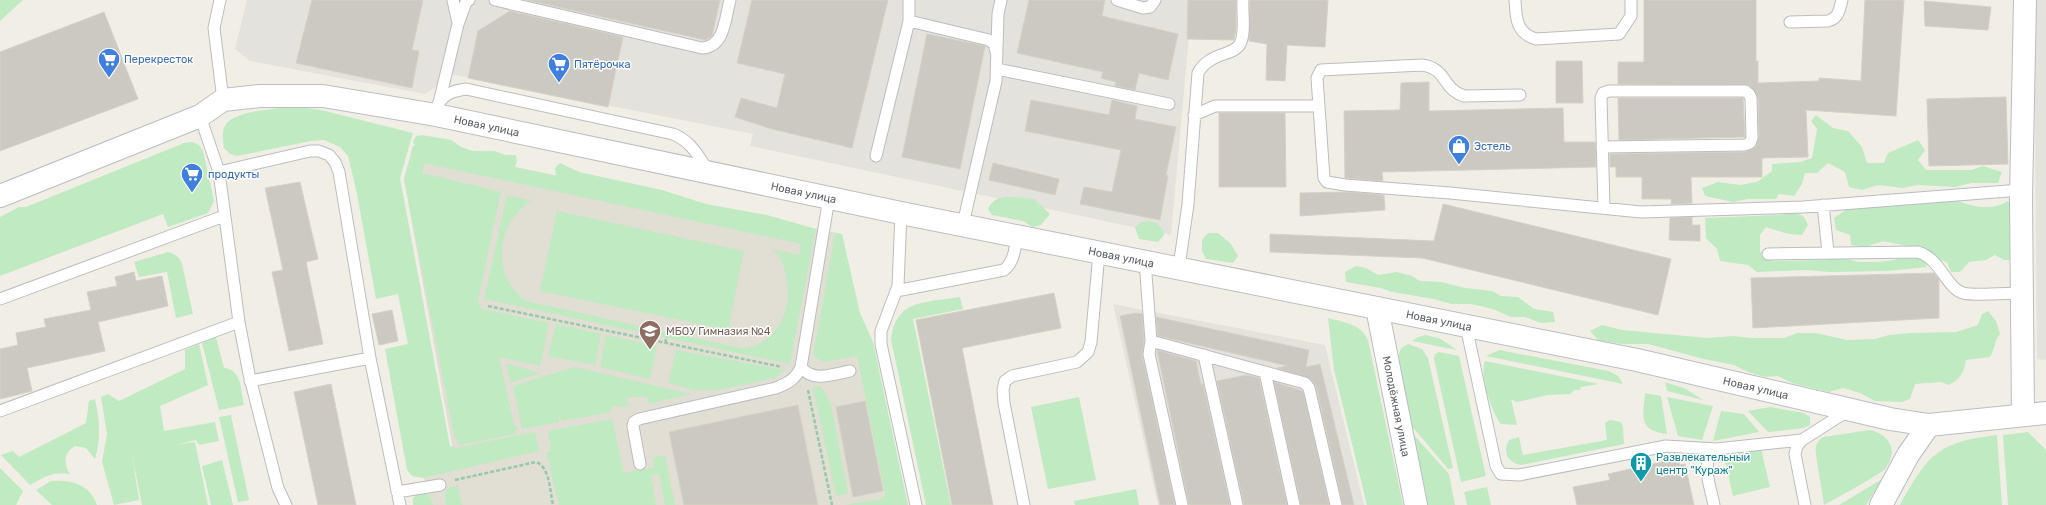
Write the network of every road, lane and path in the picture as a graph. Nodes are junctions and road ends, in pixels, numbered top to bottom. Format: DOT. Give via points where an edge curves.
graph roads {
  1 [pos="220,0"];
  2 [pos="453,0"];
  3 [pos="469,0"];
  4 [pos="495,0"];
  5 [pos="730,0"];
  6 [pos="909,0"];
  7 [pos="1001,0"];
  8 [pos="1117,0"];
  9 [pos="1155,0"];
  10 [pos="1243,0"];
  11 [pos="1516,0"];
  12 [pos="1631,0"];
  13 [pos="1842,0"];
  14 [pos="2025,0"];
  15 [pos="909,21"];
  16 [pos="1790,22"];
  17 [pos="458,24"];
  18 [pos="997,55"];
  19 [pos="997,69"];
  20 [pos="1520,95"];
  21 [pos="223,100"];
  22 [pos="1169,104"];
  23 [pos="1319,106"];
  24 [pos="437,110"];
  25 [pos="1194,115"];
  26 [pos="200,116"];
  27 [pos="1602,147"];
  28 [pos="876,156"];
  29 [pos="219,172"];
  30 [pos="710,173"];
  31 [pos="2021,190"];
  32 [pos="0,196"];
  33 [pos="829,198"];
  34 [pos="1823,205"];
  35 [pos="1604,208"];
  36 [pos="901,212"];
  37 [pos="224,216"];
  38 [pos="964,224"];
  39 [pos="1017,235"];
  40 [pos="1828,252"];
  41 [pos="1099,253"];
  42 [pos="1768,254"];
  43 [pos="1145,261"];
  44 [pos="1179,267"];
  45 [pos="896,291"];
  46 [pos="2022,293"];
  47 [pos="0,299"];
  48 [pos="488,306"];
  49 [pos="1377,308"];
  50 [pos="239,322"];
  51 [pos="1466,326"];
  52 [pos="669,330"];
  53 [pos="1151,341"];
  54 [pos="665,343"];
  55 [pos="1204,355"];
  56 [pos="370,358"];
  57 [pos="802,367"];
  58 [pos="850,371"];
  59 [pos="1265,372"];
  60 [pos="250,380"];
  61 [pos="1849,410"];
  62 [pos="0,411"];
  63 [pos="2046,413"];
  64 [pos="2023,416"];
  65 [pos="1929,425"];
  66 [pos="1802,440"];
  67 [pos="1716,449"];
  68 [pos="640,464"];
  69 [pos="440,485"];
  70 [pos="278,488"];
  71 [pos="397,492"];
  72 [pos="275,505"];
  73 [pos="286,505"];
  74 [pos="400,505"];
  75 [pos="553,505"];
  76 [pos="832,505"];
  77 [pos="916,505"];
  78 [pos="1024,505"];
  79 [pos="1182,505"];
  80 [pos="1237,505"];
  81 [pos="1294,505"];
  82 [pos="1336,505"];
  83 [pos="1416,505"];
  84 [pos="1714,505"];
  85 [pos="1804,505"];
  86 [pos="1881,505"];
  1 -- 21 [label="lane" via="214,28"];
  2 -- 17 [label="lane"];
  3 -- 17 [label="lane"];
  4 -- 5 [label="lane" via="702,48 715,45 721,38"];
  6 -- 15 [label="lane"];
  7 -- 18 [label="lane"];
  8 -- 9 [label="lane" via="1143,8 1150,7"];
  10 -- 25 [label="lane" via="1240,45 1210,59 1201,67 1196,84"];
  11 -- 12 [label="lane" via="1521,31 1536,39 1619,34 1631,16"];
  13 -- 16 [label="lane" via="1838,15 1834,19"];
  14 -- 31 [label="street"];
  15 -- 18 [label="lane" via="989,40 994,44"];
  15 -- 28 [label="lane"];
  17 -- 24 [label="lane"];
  18 -- 19 [label="lane"];
  19 -- 22 [label="lane"];
  19 -- 38 [label="lane"];
  20 -- 23 [label="lane" via="1457,94 1448,87 1438,70 1431,66 1326,68 1321,70 1317,78"];
  21 -- 24 [label="street, Новая улица" via="260,96 323,96"];
  21 -- 26 [label="street, Новая улица"];
  23 -- 25 [label="lane" via="1215,106"];
  23 -- 35 [label="lane" via="1324,178 1327,182"];
  24 -- 30 [label="street, Новая улица"];
  24 -- 30 [label="lane" via="444,97 466,89 673,134 689,143"];
  25 -- 44 [label="lane" via="1188,204"];
  26 -- 29 [label="lane"];
  26 -- 32 [label="street, Новая улица"];
  27 -- 27 [label="lane" via="1601,98 1603,93 1609,91 1745,91 1751,98 1752,138 1750,143 1745,145"];
  27 -- 35 [label="lane"];
  29 -- 37 [label="lane"];
  29 -- 56 [label="lane" via="310,151 320,151 329,155 335,162 343,191"];
  30 -- 33 [label="street, Новая улица"];
  31 -- 34 [label="lane"];
  31 -- 46 [label="street"];
  33 -- 36 [label="street, Новая улица"];
  33 -- 57 [label="lane"];
  34 -- 35 [label="lane" via="1641,212"];
  34 -- 40 [label="lane"];
  36 -- 38 [label="street, Новая улица"];
  36 -- 45 [label="lane"];
  37 -- 47 [label="lane"];
  37 -- 50 [label="lane"];
  38 -- 39 [label="street, Новая улица"];
  39 -- 41 [label="street, Новая улица"];
  39 -- 45 [label="lane" via="1013,257 1010,265 1004,270"];
  40 -- 42 [label="lane"];
  40 -- 46 [label="lane" via="1918,252 1932,258 1963,294"];
  41 -- 43 [label="street, Новая улица"];
  41 -- 78 [label="lane" via="1088,352 1076,362 1012,376 1005,381 1004,403"];
  43 -- 44 [label="street, Новая улица"];
  43 -- 53 [label="lane"];
  44 -- 49 [label="street, Новая улица"];
  45 -- 77 [label="lane" via="881,331 881,344"];
  46 -- 64 [label="street"];
  48 -- 54 [label="path"];
  49 -- 51 [label="street, Новая улица"];
  49 -- 83 [label="street, Молодёжная улица"];
  50 -- 60 [label="lane"];
  50 -- 62 [label="lane"];
  51 -- 61 [label="street, Новая улица" via="1637,360"];
  51 -- 67 [label="lane" via="1496,466 1501,474 1519,475 1666,446"];
  52 -- 54 [label="path"];
  53 -- 55 [label="lane"];
  53 -- 79 [label="lane" via="1149,354"];
  54 -- 57 [label="path" via="786,367"];
  55 -- 59 [label="lane"];
  55 -- 80 [label="lane"];
  56 -- 60 [label="lane"];
  56 -- 71 [label="lane"];
  57 -- 58 [label="lane" via="807,374 819,377"];
  57 -- 68 [label="lane" via="790,382 776,388 634,422 633,432"];
  57 -- 76 [label="path"];
  59 -- 81 [label="lane"];
  59 -- 82 [label="lane" via="1298,380 1309,388"];
  60 -- 70 [label="lane"];
  61 -- 65 [label="street, Новая улица"];
  61 -- 66 [label="lane"];
  63 -- 64 [label="street, Новая улица"];
  64 -- 65 [label="street, Новая улица"];
  65 -- 86 [label="street" via="1908,455"];
  66 -- 67 [label="lane"];
  66 -- 85 [label="lane" via="1795,454"];
  67 -- 84 [label="lane" via="1711,453 1707,464"];
  69 -- 71 [label="lane"];
  69 -- 75 [label="path" via="536,462 545,470"];
  70 -- 72 [label="lane"];
  70 -- 73 [label="lane"];
  71 -- 74 [label="lane"];
}
